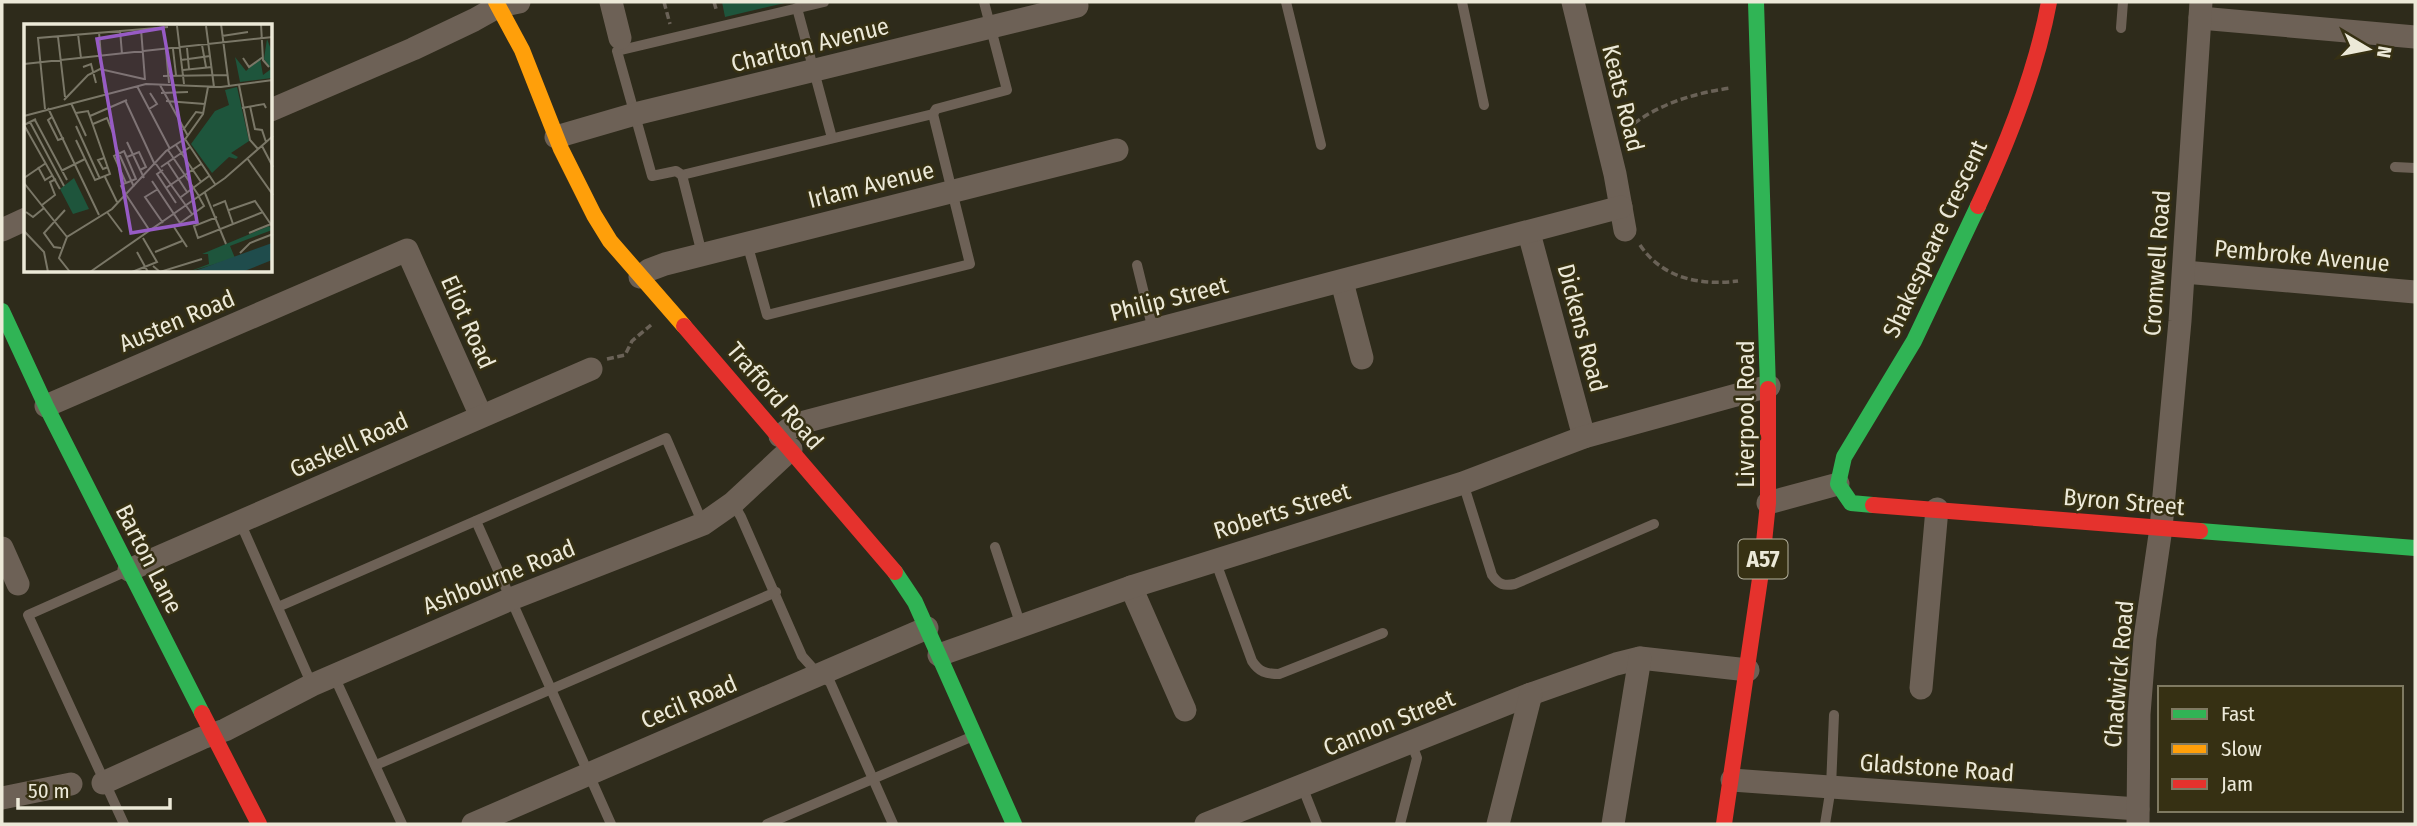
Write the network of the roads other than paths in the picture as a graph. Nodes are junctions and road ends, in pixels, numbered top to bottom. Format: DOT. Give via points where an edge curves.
graph roads {
  1 [pos="611,2"];
  2 [pos="824,2"];
  3 [pos="984,2"];
  4 [pos="1286,2"];
  5 [pos="1462,2"];
  6 [pos="1573,2"];
  7 [pos="1756,2"];
  8 [pos="2049,2"];
  9 [pos="2123,2"];
  10 [pos="504,3"];
  11 [pos="1077,6"];
  12 [pos="797,8"];
  13 [pos="2200,10"];
  14 [pos="991,28"];
  15 [pos="2121,28"];
  16 [pos="2415,37"];
  17 [pos="621,38"];
  18 [pos="814,71"];
  19 [pos="1484,105"];
  20 [pos="273,109"];
  21 [pos="635,114"];
  22 [pos="933,114"];
  23 [pos="555,136"];
  24 [pos="832,138"];
  25 [pos="1321,145"];
  26 [pos="1117,150"];
  27 [pos="2395,167"];
  28 [pos="2415,168"];
  29 [pos="682,175"];
  30 [pos="954,192"];
  31 [pos="1583,218"];
  32 [pos="24,220"];
  33 [pos="2,230"];
  34 [pos="1529,233"];
  35 [pos="747,243"];
  36 [pos="407,250"];
  37 [pos="702,254"];
  38 [pos="1137,265"];
  39 [pos="2184,272"];
  40 [pos="640,277"];
  41 [pos="1342,282"];
  42 [pos="2415,292"];
  43 [pos="2,312"];
  44 [pos="1153,330"];
  45 [pos="1362,358"];
  46 [pos="591,369"];
  47 [pos="1769,386"];
  48 [pos="46,406"];
  49 [pos="481,416"];
  50 [pos="1584,437"];
  51 [pos="786,443"];
  52 [pos="1463,483"];
  53 [pos="1838,484"];
  54 [pos="733,503"];
  55 [pos="1769,503"];
  56 [pos="1937,509"];
  57 [pos="476,521"];
  58 [pos="240,522"];
  59 [pos="703,524"];
  60 [pos="1654,524"];
  61 [pos="2161,528"];
  62 [pos="995,547"];
  63 [pos="2,548"];
  64 [pos="2415,548"];
  65 [pos="1215,560"];
  66 [pos="129,570"];
  67 [pos="18,584"];
  68 [pos="1131,587"];
  69 [pos="776,592"];
  70 [pos="511,600"];
  71 [pos="278,607"];
  72 [pos="1021,626"];
  73 [pos="927,628"];
  74 [pos="1383,633"];
  75 [pos="939,654"];
  76 [pos="1640,658"];
  77 [pos="1748,670"];
  78 [pos="819,675"];
  79 [pos="334,676"];
  80 [pos="312,685"];
  81 [pos="1921,688"];
  82 [pos="551,690"];
  83 [pos="1531,694"];
  84 [pos="1185,710"];
  85 [pos="1834,715"];
  86 [pos="213,733"];
  87 [pos="973,736"];
  88 [pos="1411,742"];
  89 [pos="376,765"];
  90 [pos="589,774"];
  91 [pos="872,779"];
  92 [pos="1732,780"];
  93 [pos="103,783"];
  94 [pos="71,784"];
  95 [pos="1302,786"];
  96 [pos="1832,787"];
  97 [pos="2,798"];
  98 [pos="2138,816"];
  99 [pos="124,824"];
  100 [pos="259,824"];
  101 [pos="402,824"];
  102 [pos="472,824"];
  103 [pos="611,824"];
  104 [pos="767,824"];
  105 [pos="893,824"];
  106 [pos="1014,824"];
  107 [pos="1206,824"];
  108 [pos="1317,824"];
  109 [pos="1401,824"];
  110 [pos="1498,824"];
  111 [pos="1613,824"];
  112 [pos="1724,824"];
  113 [pos="1825,824"];
  1 -- 17 [label="street"];
  2 -- 12 [label="lane"];
  3 -- 14 [label="lane"];
  4 -- 25 [label="lane"];
  5 -- 19 [label="lane"];
  6 -- 31 [label="street, Keats Road" via="1623,219"];
  7 -- 47 [label="street, Liverpool Road / A57"];
  8 -- 53 [label="street, Shakespeare Crescent" via="2042,40 1996,167 1914,341 1844,457"];
  9 -- 15 [label="lane"];
  10 -- 20 [label="street" via="424,44"];
  10 -- 23 [label="street, Trafford Road"];
  11 -- 14 [label="street, Charlton Avenue"];
  12 -- 18 [label="lane"];
  12 -- 21 [label="lane" via="617,51"];
  13 -- 16 [label="street"];
  13 -- 39 [label="street, Cromwell Road"];
  14 -- 18 [label="street, Charlton Avenue"];
  14 -- 22 [label="lane" via="1007,90 936,109"];
  18 -- 21 [label="street, Charlton Avenue"];
  18 -- 24 [label="lane"];
  21 -- 23 [label="street, Charlton Avenue"];
  21 -- 29 [label="lane" via="652,176 676,171"];
  22 -- 24 [label="lane"];
  22 -- 30 [label="lane"];
  23 -- 40 [label="street, Trafford Road" via="590,209"];
  24 -- 29 [label="lane"];
  26 -- 30 [label="street, Irlam Avenue"];
  27 -- 28 [label="lane"];
  29 -- 37 [label="lane"];
  30 -- 35 [label="street, Irlam Avenue"];
  30 -- 35 [label="lane" via="970,264 767,315"];
  31 -- 34 [label="street, Philip Street"];
  32 -- 33 [label="street"];
  34 -- 41 [label="street, Philip Street"];
  34 -- 50 [label="street, Dickens Road"];
  35 -- 37 [label="street, Irlam Avenue"];
  36 -- 48 [label="street, Austen Road"];
  36 -- 49 [label="street, Eliot Road"];
  37 -- 40 [label="street, Irlam Avenue" via="657,266"];
  38 -- 44 [label="lane"];
  39 -- 42 [label="street, Pembroke Avenue"];
  39 -- 61 [label="street, Cromwell Road"];
  40 -- 51 [label="street, Trafford Road"];
  41 -- 44 [label="street, Philip Street"];
  41 -- 45 [label="street"];
  43 -- 48 [label="street, Barton Lane"];
  44 -- 51 [label="street, Philip Street" via="804,422 789,429"];
  46 -- 49 [label="street, Gaskell Road"];
  47 -- 50 [label="street, Roberts Street"];
  47 -- 55 [label="street, Liverpool Road / A57"];
  48 -- 66 [label="street, Barton Lane"];
  49 -- 58 [label="street, Gaskell Road"];
  50 -- 52 [label="street, Roberts Street"];
  51 -- 54 [label="street, Ashbourne Road"];
  51 -- 73 [label="street, Trafford Road" via="899,577"];
  52 -- 60 [label="lane" via="1492,575 1505,586"];
  52 -- 65 [label="street, Roberts Street"];
  53 -- 55 [label="street"];
  53 -- 56 [label="street, Byron Street" via="1851,503"];
  54 -- 59 [label="street, Ashbourne Road"];
  54 -- 69 [label="lane"];
  55 -- 77 [label="street, Liverpool Road / A57"];
  56 -- 61 [label="street, Byron Street"];
  56 -- 81 [label="street"];
  57 -- 59 [label="lane" via="666,438"];
  57 -- 70 [label="lane"];
  57 -- 71 [label="lane"];
  58 -- 66 [label="street, Gaskell Road"];
  58 -- 71 [label="lane"];
  59 -- 70 [label="street, Ashbourne Road"];
  61 -- 64 [label="street, Byron Street"];
  61 -- 98 [label="street, Chadwick Road" via="2145,638"];
  62 -- 72 [label="lane"];
  63 -- 67 [label="street"];
  65 -- 68 [label="street, Roberts Street"];
  65 -- 74 [label="lane" via="1252,661 1267,674 1279,674"];
  66 -- 86 [label="street, Barton Lane"];
  66 -- 93 [label="lane" via="28,615"];
  68 -- 72 [label="street, Roberts Street"];
  68 -- 84 [label="street"];
  69 -- 78 [label="lane" via="802,656"];
  69 -- 82 [label="lane"];
  70 -- 79 [label="street, Ashbourne Road"];
  70 -- 82 [label="lane"];
  71 -- 80 [label="lane"];
  72 -- 75 [label="street, Roberts Street"];
  73 -- 75 [label="street, Trafford Road"];
  73 -- 78 [label="street, Cecil Road"];
  75 -- 87 [label="street, Trafford Road"];
  76 -- 77 [label="street"];
  76 -- 83 [label="street, Cannon Street"];
  76 -- 111 [label="street"];
  77 -- 92 [label="street, Liverpool Road / A57"];
  78 -- 90 [label="street, Cecil Road"];
  78 -- 91 [label="lane" via="830,682"];
  79 -- 80 [label="street, Ashbourne Road"];
  79 -- 89 [label="lane"];
  80 -- 86 [label="street, Ashbourne Road"];
  82 -- 89 [label="lane"];
  82 -- 90 [label="lane"];
  83 -- 88 [label="street, Cannon Street"];
  83 -- 110 [label="street"];
  85 -- 96 [label="lane"];
  86 -- 93 [label="street, Ashbourne Road"];
  86 -- 100 [label="street, Barton Lane"];
  87 -- 91 [label="lane"];
  87 -- 106 [label="street, Trafford Road"];
  88 -- 95 [label="street, Cannon Street"];
  88 -- 109 [label="lane" via="1417,758"];
  89 -- 101 [label="lane"];
  90 -- 102 [label="street, Cecil Road"];
  90 -- 103 [label="lane"];
  91 -- 104 [label="lane"];
  91 -- 105 [label="lane"];
  92 -- 96 [label="street, Gladstone Road"];
  92 -- 112 [label="street, Liverpool Road / A57"];
  93 -- 99 [label="lane"];
  94 -- 97 [label="street"];
  95 -- 107 [label="street, Cannon Street"];
  95 -- 108 [label="lane"];
  96 -- 98 [label="street, Gladstone Road"];
  96 -- 113 [label="lane"];
}
